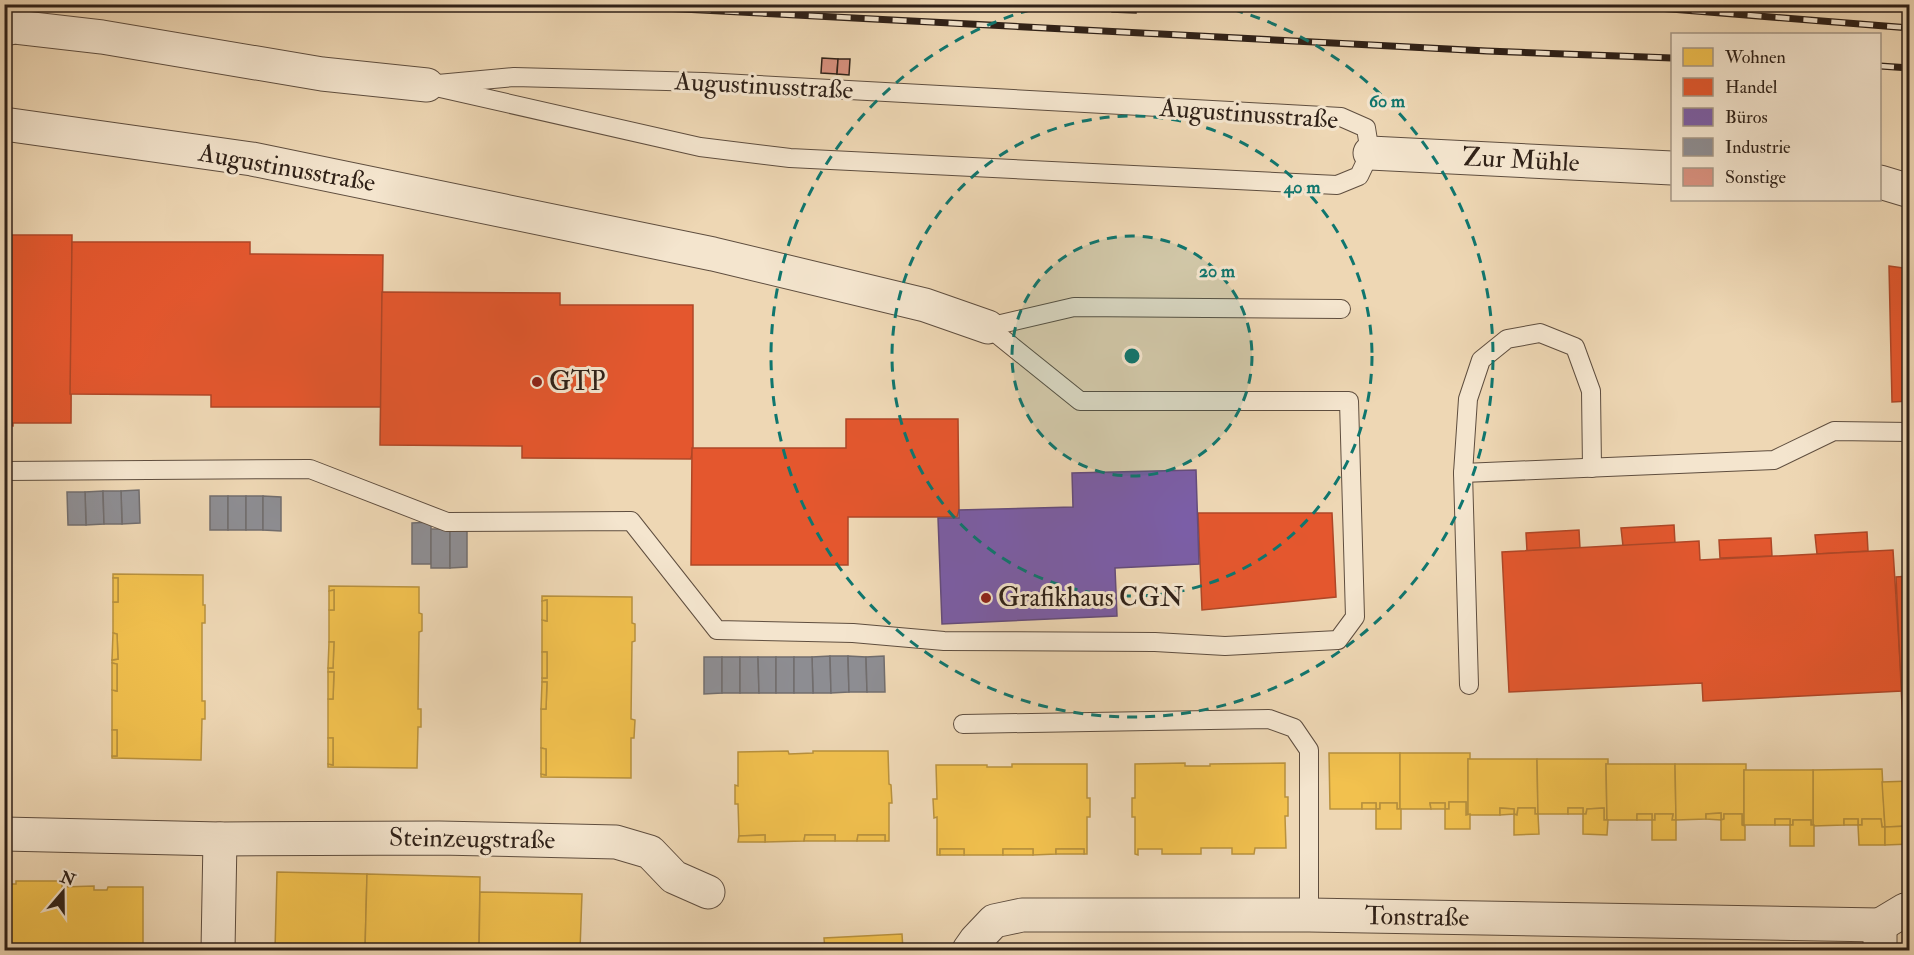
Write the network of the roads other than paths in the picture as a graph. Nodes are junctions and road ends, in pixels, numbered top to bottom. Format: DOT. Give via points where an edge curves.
graph roads {
  1 [pos="4,28"];
  2 [pos="427,85"];
  3 [pos="4,124"];
  4 [pos="1370,153"];
  5 [pos="1671,168"];
  6 [pos="1881,182"];
  7 [pos="1910,191"];
  8 [pos="1341,309"];
  9 [pos="988,327"];
  10 [pos="1910,432"];
  11 [pos="1592,468"];
  12 [pos="4,471"];
  13 [pos="1463,473"];
  14 [pos="1469,685"];
  15 [pos="963,724"];
  16 [pos="4,834"];
  17 [pos="219,839"];
  18 [pos="708,892"];
  19 [pos="1910,910"];
  20 [pos="1309,915"];
  21 [pos="1880,938"];
  22 [pos="218,951"];
  23 [pos="969,951"];
  1 -- 2 [label="street, Augustinusstraße" via="102,37 322,74"];
  2 -- 4 [label="lane, Augustinusstraße" via="700,147 790,158 1337,185 1359,176"];
  2 -- 4 [label="lane, Augustinusstraße" via="514,77 704,82 1341,117 1366,128"];
  3 -- 9 [label="street, Augustinusstraße" via="252,159 713,254 925,305"];
  4 -- 5 [label="street, Zur Mühle"];
  6 -- 7 [label="street"];
  8 -- 9 [label="lane" via="1074,307"];
  9 -- 12 [label="lane" via="1080,401 1349,401 1355,617 1338,640 1225,646 1155,642 944,642 853,633 717,630 631,521 447,522 310,469"];
  10 -- 11 [label="lane" via="1834,431 1774,460"];
  11 -- 13 [label="lane"];
  11 -- 13 [label="lane" via="1591,391 1575,347 1540,333 1507,339 1481,360 1468,399"];
  13 -- 14 [label="lane"];
  15 -- 20 [label="lane" via="1269,719 1294,729 1309,750"];
  16 -- 17 [label="street, Steinzeugstraße"];
  17 -- 18 [label="street, Steinzeugstraße" via="616,842 650,852 674,877"];
  17 -- 22 [label="street"];
  19 -- 21 [label="street, Tonstraße" via="1905,910"];
  20 -- 21 [label="street, Tonstraße"];
  20 -- 23 [label="street, Tonstraße" via="1022,915 994,921"];
}
